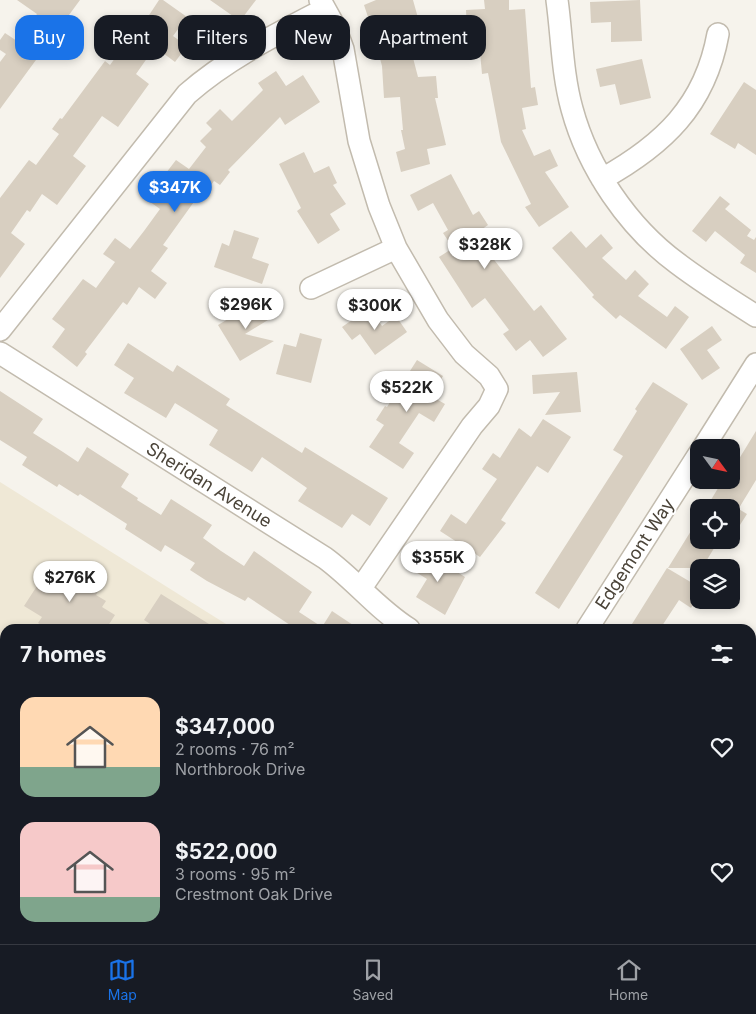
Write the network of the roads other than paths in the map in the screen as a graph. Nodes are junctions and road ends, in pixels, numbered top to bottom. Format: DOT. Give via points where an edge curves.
graph roads {
  1 [pos="557,0"];
  2 [pos="322,4"];
  3 [pos="718,34"];
  4 [pos="602,179"];
  5 [pos="396,248"];
  6 [pos="311,288"];
  7 [pos="756,316"];
  8 [pos="0,330"];
  9 [pos="0,353"];
  10 [pos="756,364"];
  11 [pos="709,439"];
  12 [pos="690,468"];
  13 [pos="361,588"];
  14 [pos="402,624"];
  15 [pos="590,624"];
  1 -- 4 [label="street" via="562,60 572,109"];
  2 -- 5 [label="street" via="343,49 360,141 379,206"];
  2 -- 8 [label="street" via="238,55 187,94"];
  3 -- 4 [label="street" via="708,72 672,129 644,153"];
  4 -- 7 [label="street" via="634,223 663,252"];
  5 -- 6 [label="street"];
  5 -- 13 [label="street" via="438,320 464,354 489,376 497,390"];
  9 -- 13 [label="street, Sheridan Avenue" via="325,558"];
  10 -- 11 [label="street"];
  12 -- 15 [label="street, Edgemont Way"];
  13 -- 14 [label="street, Sheridan Avenue" via="377,606"];
}
